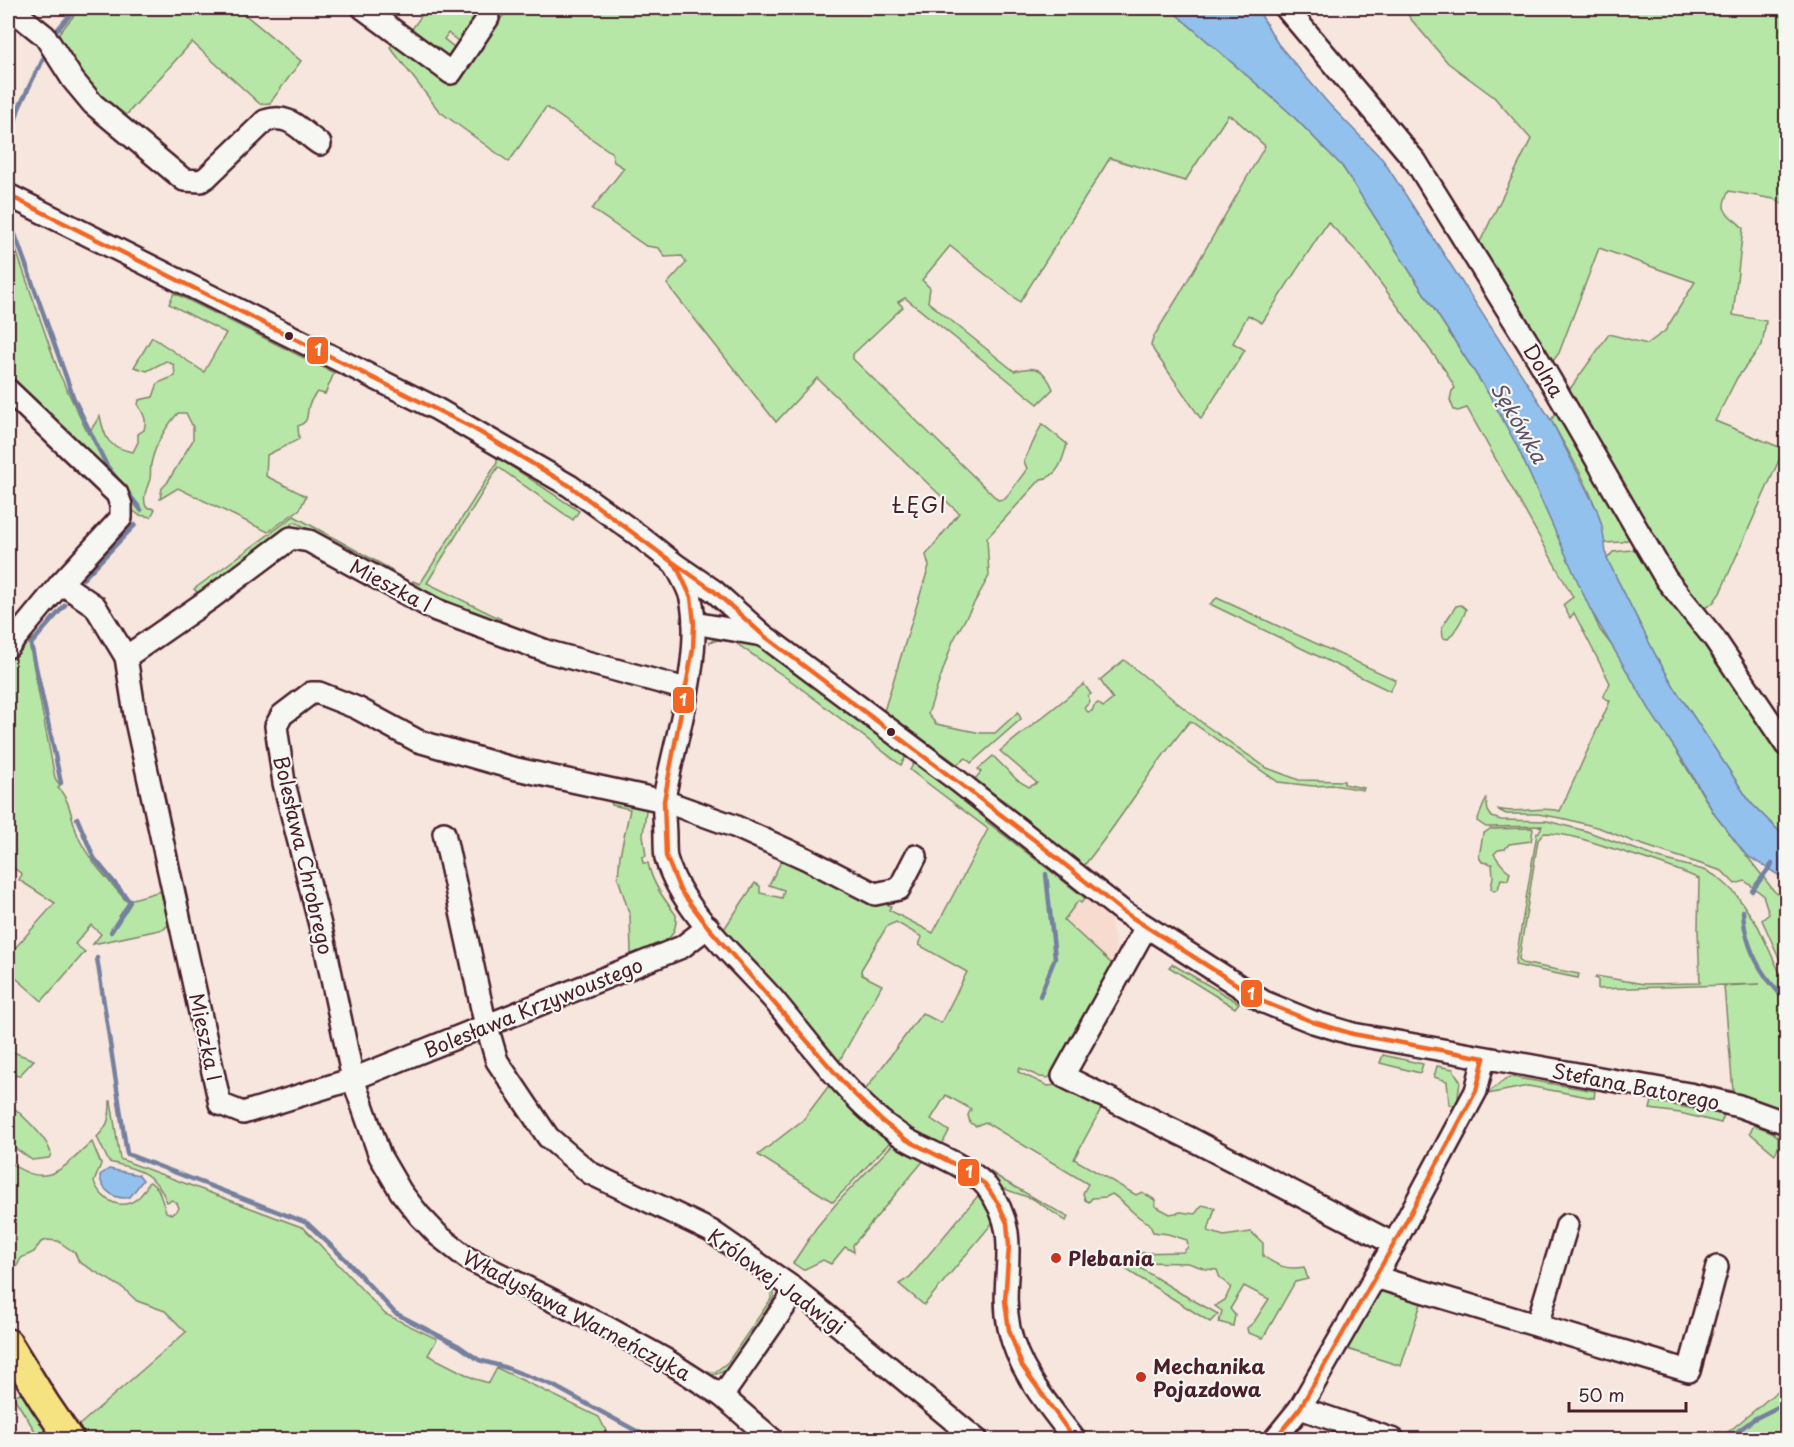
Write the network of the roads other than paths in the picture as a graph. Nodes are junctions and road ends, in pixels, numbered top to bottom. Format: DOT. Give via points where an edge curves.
graph roads {
  1 [pos="10,8"];
  2 [pos="363,8"];
  3 [pos="1286,8"];
  4 [pos="488,18"];
  5 [pos="320,144"];
  6 [pos="8,195"];
  7 [pos="8,390"];
  8 [pos="676,565"];
  9 [pos="61,584"];
  10 [pos="714,591"];
  11 [pos="693,615"];
  12 [pos="763,635"];
  13 [pos="8,646"];
  14 [pos="126,657"];
  15 [pos="686,689"];
  16 [pos="1786,745"];
  17 [pos="664,801"];
  18 [pos="444,833"];
  19 [pos="916,856"];
  20 [pos="708,927"];
  21 [pos="1146,927"];
  22 [pos="486,1026"];
  23 [pos="1484,1058"];
  24 [pos="353,1079"];
  25 [pos="1786,1123"];
  26 [pos="1567,1225"];
  27 [pos="1394,1244"];
  28 [pos="1717,1267"];
  29 [pos="1375,1277"];
  30 [pos="796,1290"];
  31 [pos="1537,1325"];
  32 [pos="8,1343"];
  33 [pos="722,1396"];
  34 [pos="1300,1408"];
  35 [pos="70,1440"];
  36 [pos="773,1440"];
  37 [pos="977,1440"];
  38 [pos="1075,1440"];
  39 [pos="1274,1440"];
  40 [pos="1394,1440"];
  1 -- 5 [label="street" via="45,36 93,104 184,180 201,181 207,177 265,121 276,117 286,118"];
  2 -- 4 [label="street" via="451,73"];
  3 -- 16 [label="street, Dolna" via="1416,162 1538,359 1666,579 1713,638"];
  6 -- 8 [label="street, Stefana Batorego" via="471,427 578,491"];
  7 -- 9 [label="street" via="117,494 121,505 121,518"];
  8 -- 10 [label="street, Stefana Batorego"];
  8 -- 11 [label="street" via="691,597"];
  9 -- 13 [label="street"];
  9 -- 14 [label="street, Mieszka I" via="95,606"];
  10 -- 11 [label="street"];
  10 -- 12 [label="street, Stefana Batorego"];
  11 -- 12 [label="street, Stefana Batorego"];
  11 -- 15 [label="street" via="693,649"];
  12 -- 21 [label="street, Stefana Batorego"];
  14 -- 15 [label="street, Mieszka I" via="291,538 309,541 436,610 549,651"];
  14 -- 24 [label="street, Mieszka I" via="136,721 220,1104 243,1113"];
  15 -- 17 [label="street"];
  17 -- 19 [label="street" via="744,831 874,894 899,890"];
  17 -- 20 [label="street" via="666,856 680,890"];
  17 -- 24 [label="street, Bolesława Chrobrego" via="512,768 418,741 357,708 319,693 311,693 282,716 276,726 284,783 324,941"];
  18 -- 22 [label="street, Królowej Jadwigi"];
  20 -- 22 [label="street, Bolesława Krzywoustego" via="682,947"];
  20 -- 38 [label="street" via="849,1089 882,1121 905,1139 985,1184 1007,1223 1005,1301 1009,1330 1022,1366"];
  21 -- 23 [label="street, Stefana Batorego" via="1264,1002 1313,1022 1353,1034"];
  21 -- 27 [label="street" via="1063,1076"];
  22 -- 24 [label="street, Bolesława Krzywoustego"];
  22 -- 30 [label="street, Królowej Jadwigi" via="497,1061 550,1139 590,1173 711,1231"];
  23 -- 25 [label="street, Stefana Batorego" via="1689,1094 1740,1106"];
  23 -- 27 [label="street" via="1476,1091"];
  24 -- 33 [label="street, Władysława Warneńczyka" via="380,1156 401,1192 439,1236 467,1258 632,1341"];
  26 -- 31 [label="street"];
  27 -- 29 [label="street"];
  28 -- 31 [label="street" via="1689,1371"];
  29 -- 31 [label="street"];
  29 -- 34 [label="street"];
  30 -- 33 [label="street"];
  30 -- 37 [label="street, Królowej Jadwigi"];
  32 -- 35 [label="main road"];
  33 -- 36 [label="street, Władysława Warneńczyka"];
  34 -- 39 [label="street"];
  34 -- 40 [label="street"];
}
